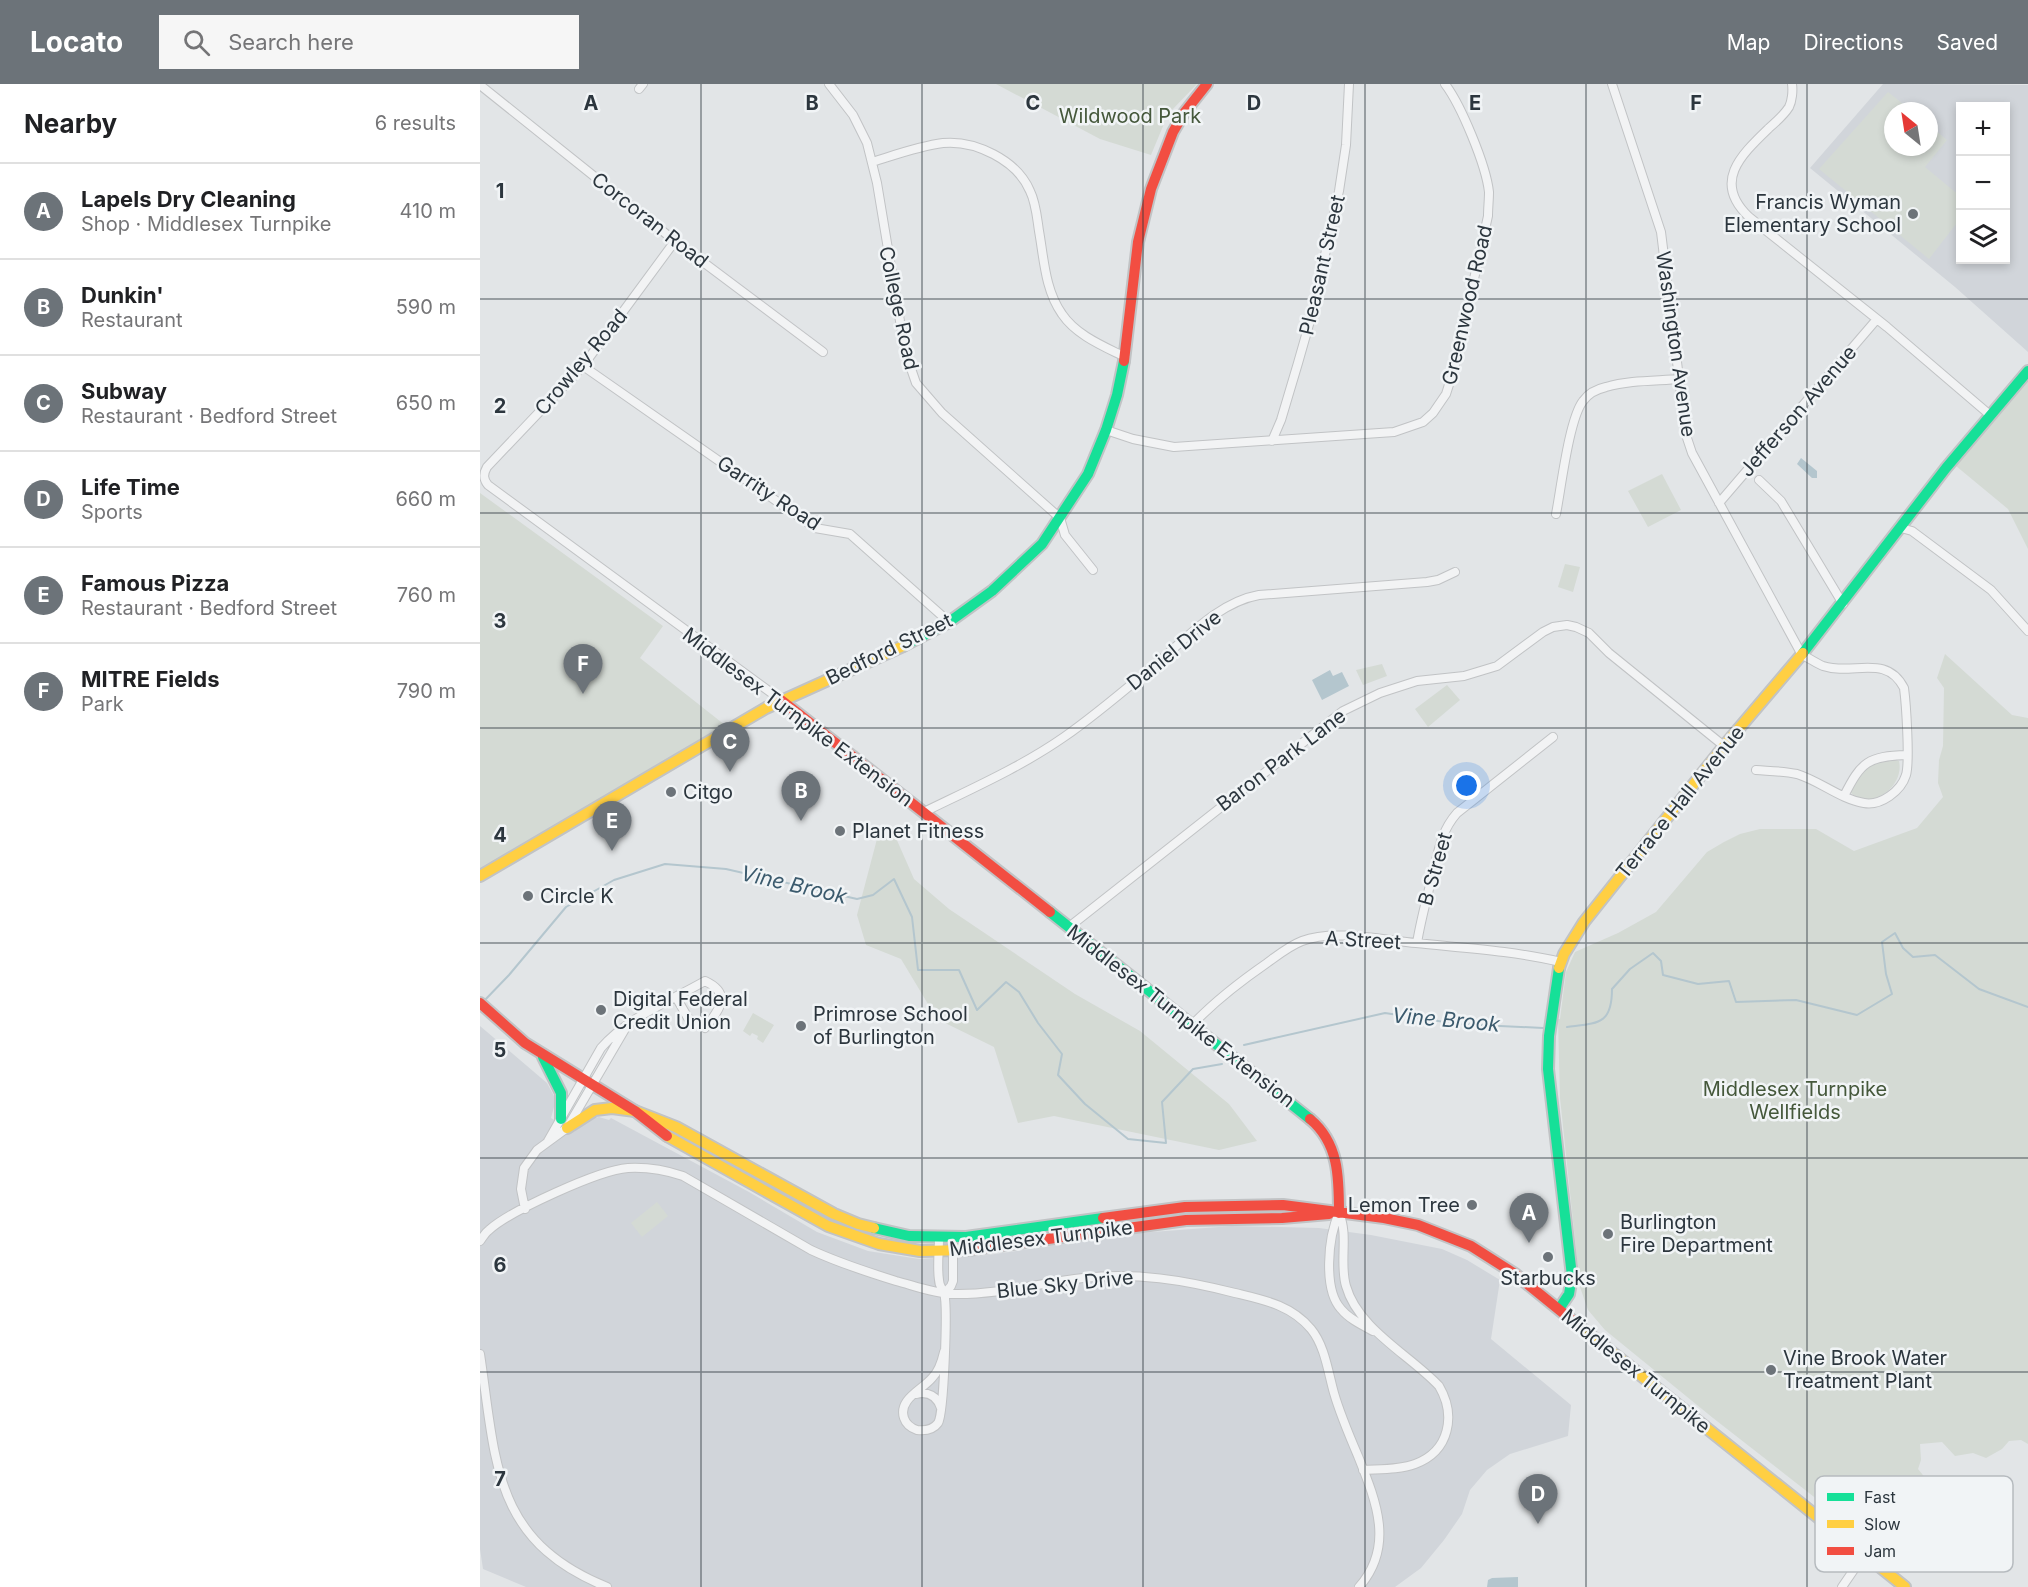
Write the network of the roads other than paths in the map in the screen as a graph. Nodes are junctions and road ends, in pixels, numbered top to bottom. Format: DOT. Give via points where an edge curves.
graph roads {
  1 [pos="829,84"];
  2 [pos="1207,84"];
  3 [pos="1349,84"];
  4 [pos="1445,84"];
  5 [pos="1612,84"];
  6 [pos="1792,84"];
  7 [pos="480,85"];
  8 [pos="872,162"];
  9 [pos="675,241"];
  10 [pos="1877,319"];
  11 [pos="822,352"];
  12 [pos="1125,357"];
  13 [pos="583,366"];
  14 [pos="2028,371"];
  15 [pos="1680,379"];
  16 [pos="1990,415"];
  17 [pos="1106,430"];
  18 [pos="1272,441"];
  19 [pos="484,478"];
  20 [pos="1758,480"];
  21 [pos="1719,503"];
  22 [pos="1556,514"];
  23 [pos="1060,518"];
  24 [pos="1901,528"];
  25 [pos="1093,570"];
  26 [pos="1455,572"];
  27 [pos="1843,604"];
  28 [pos="950,622"];
  29 [pos="2028,631"];
  30 [pos="1802,655"];
  31 [pos="781,700"];
  32 [pos="1553,737"];
  33 [pos="1724,746"];
  34 [pos="1907,755"];
  35 [pos="1756,770"];
  36 [pos="1844,796"];
  37 [pos="924,813"];
  38 [pos="480,876"];
  39 [pos="1069,927"];
  40 [pos="1417,944"];
  41 [pos="1561,962"];
  42 [pos="676,997"];
  43 [pos="480,1004"];
  44 [pos="1193,1024"];
  45 [pos="541,1054"];
  46 [pos="588,1083"];
  47 [pos="635,1111"];
  48 [pos="564,1123"];
  49 [pos="525,1209"];
  50 [pos="1339,1213"];
  51 [pos="939,1238"];
  52 [pos="953,1238"];
  53 [pos="480,1241"];
  54 [pos="939,1251"];
  55 [pos="953,1251"];
  56 [pos="944,1294"];
  57 [pos="1559,1309"];
  58 [pos="1382,1336"];
  59 [pos="944,1352"];
  60 [pos="480,1354"];
  61 [pos="912,1396"];
  62 [pos="941,1416"];
  63 [pos="1363,1470"];
  64 [pos="1815,1515"];
  65 [pos="1852,1572"];
  66 [pos="1886,1572"];
  67 [pos="607,1587"];
  68 [pos="1359,1587"];
  69 [pos="1842,1587"];
  70 [pos="1905,1587"];
  1 -- 8 [label="street, College Road" via="863,133"];
  2 -- 12 [label="main road, Bedford Street" via="1173,132 1151,189 1138,242"];
  3 -- 18 [label="street, Pleasant Street" via="1339,191 1301,354"];
  4 -- 18 [label="street, Greenwood Road" via="1463,116 1489,194 1488,216 1446,394 1423,422 1394,432"];
  5 -- 15 [label="street, Washington Avenue" via="1661,232"];
  6 -- 10 [label="street" via="1787,111 1734,169 1732,195 1749,217"];
  7 -- 9 [label="street, Corcoran Road"];
  8 -- 12 [label="street" via="953,143 982,149 1006,163 1030,190 1048,281 1058,308 1078,330"];
  8 -- 23 [label="street, College Road" via="907,357 916,383 955,426"];
  9 -- 11 [label="street, Corcoran Road"];
  9 -- 13 [label="street, Crowley Road"];
  10 -- 16 [label="street"];
  10 -- 21 [label="street, Jefferson Avenue"];
  12 -- 17 [label="main road, Bedford Street"];
  13 -- 19 [label="street, Crowley Road" via="487,467"];
  13 -- 28 [label="street, Garrity Road" via="814,528 850,534"];
  14 -- 16 [label="main road, Terrace Hall Avenue"];
  15 -- 21 [label="street, Washington Avenue" via="1688,444"];
  15 -- 22 [label="street" via="1604,387 1583,401 1571,436"];
  16 -- 24 [label="main road, Terrace Hall Avenue"];
  17 -- 18 [label="street, Greenwood Road" via="1174,447"];
  17 -- 23 [label="main road, Bedford Street" via="1088,474"];
  19 -- 31 [label="street, Middlesex Turnpike Extension" via="542,526"];
  20 -- 27 [label="street" via="1781,501"];
  21 -- 30 [label="street, Washington Avenue"];
  23 -- 25 [label="street" via="1065,535"];
  23 -- 28 [label="main road, Bedford Street" via="1042,544 1016,570"];
  24 -- 27 [label="main road, Terrace Hall Avenue"];
  24 -- 29 [label="street" via="1912,531 1991,590"];
  26 -- 37 [label="street, Daniel Drive" via="1427,582 1259,595 1236,602 1194,631 1062,738"];
  27 -- 30 [label="main road, Terrace Hall Avenue"];
  28 -- 31 [label="main road, Bedford Street"];
  30 -- 33 [label="main road, Terrace Hall Avenue"];
  30 -- 34 [label="street" via="1823,666 1886,669 1899,679 1905,697"];
  31 -- 37 [label="main road, Middlesex Turnpike Extension"];
  31 -- 38 [label="main road, Bedford Street"];
  32 -- 40 [label="street, B Street" via="1449,822 1441,840"];
  33 -- 39 [label="street, Baron Park Lane" via="1589,633 1559,626 1543,632 1497,666 1464,676 1417,681 1343,711"];
  33 -- 41 [label="main road, Terrace Hall Avenue" via="1584,922"];
  34 -- 36 [label="street" via="1881,756 1864,765"];
  34 -- 36 [label="street" via="1907,773 1896,792 1887,798 1866,804"];
  35 -- 36 [label="street" via="1797,774"];
  37 -- 39 [label="main road, Middlesex Turnpike Extension"];
  39 -- 44 [label="main road, Middlesex Turnpike Extension"];
  40 -- 41 [label="street, A Street"];
  40 -- 44 [label="street, A Street" via="1337,936 1304,940 1256,971"];
  41 -- 57 [label="main road, Terrace Hall Avenue" via="1551,1018 1548,1069 1572,1276 1568,1301"];
  42 -- 42 [label="street" via="705,981 714,985 722,1003 705,1028 688,1018"];
  42 -- 46 [label="street" via="613,1035 601,1048"];
  43 -- 45 [label="main road, Middlesex Turnpike"];
  44 -- 50 [label="main road, Middlesex Turnpike Extension" via="1324,1134 1337,1163"];
  45 -- 46 [label="main road, Middlesex Turnpike"];
  45 -- 48 [label="main road" via="561,1093"];
  46 -- 47 [label="main road, Middlesex Turnpike"];
  46 -- 48 [label="street"];
  47 -- 48 [label="main road" via="595,1110"];
  47 -- 51 [label="main road, Middlesex Turnpike" via="676,1127 852,1222 889,1233"];
  47 -- 54 [label="main road, Middlesex Turnpike" via="669,1138 828,1226 879,1244"];
  48 -- 49 [label="street" via="525,1168 521,1189"];
  49 -- 53 [label="street, Blue Sky Drive" via="502,1220"];
  49 -- 56 [label="street, Blue Sky Drive" via="609,1172 627,1168 667,1170 704,1186 833,1260"];
  50 -- 52 [label="main road, Middlesex Turnpike" via="1283,1205 1199,1206"];
  50 -- 55 [label="main road, Middlesex Turnpike" via="1186,1220"];
  50 -- 57 [label="main road, Middlesex Turnpike" via="1404,1221 1458,1240 1493,1258"];
  50 -- 58 [label="street" via="1344,1230 1346,1288 1359,1312"];
  50 -- 58 [label="street" via="1332,1232 1329,1272 1333,1296 1348,1316"];
  51 -- 52 [label="main road, Middlesex Turnpike"];
  51 -- 54 [label="street"];
  52 -- 55 [label="street"];
  54 -- 55 [label="main road, Middlesex Turnpike"];
  54 -- 56 [label="street" via="939,1280"];
  55 -- 56 [label="street" via="953,1281"];
  56 -- 59 [label="street"];
  56 -- 63 [label="street, Blue Sky Drive" via="1128,1275 1192,1282 1281,1305 1303,1320 1318,1341"];
  57 -- 64 [label="main road, Middlesex Turnpike"];
  58 -- 63 [label="street" via="1439,1386 1447,1404 1449,1424 1443,1442 1423,1461 1398,1468"];
  59 -- 61 [label="street" via="933,1378"];
  59 -- 62 [label="street"];
  60 -- 67 [label="street" via="500,1479 511,1506 532,1538 548,1552 565,1566"];
  61 -- 62 [label="street" via="934,1396"];
  61 -- 62 [label="street" via="903,1412 913,1429 931,1429"];
  63 -- 68 [label="street, Blue Sky Drive" via="1378,1516 1380,1544 1373,1567"];
  65 -- 69 [label="street"];
  66 -- 70 [label="main road, Middlesex Turnpike"];
}
